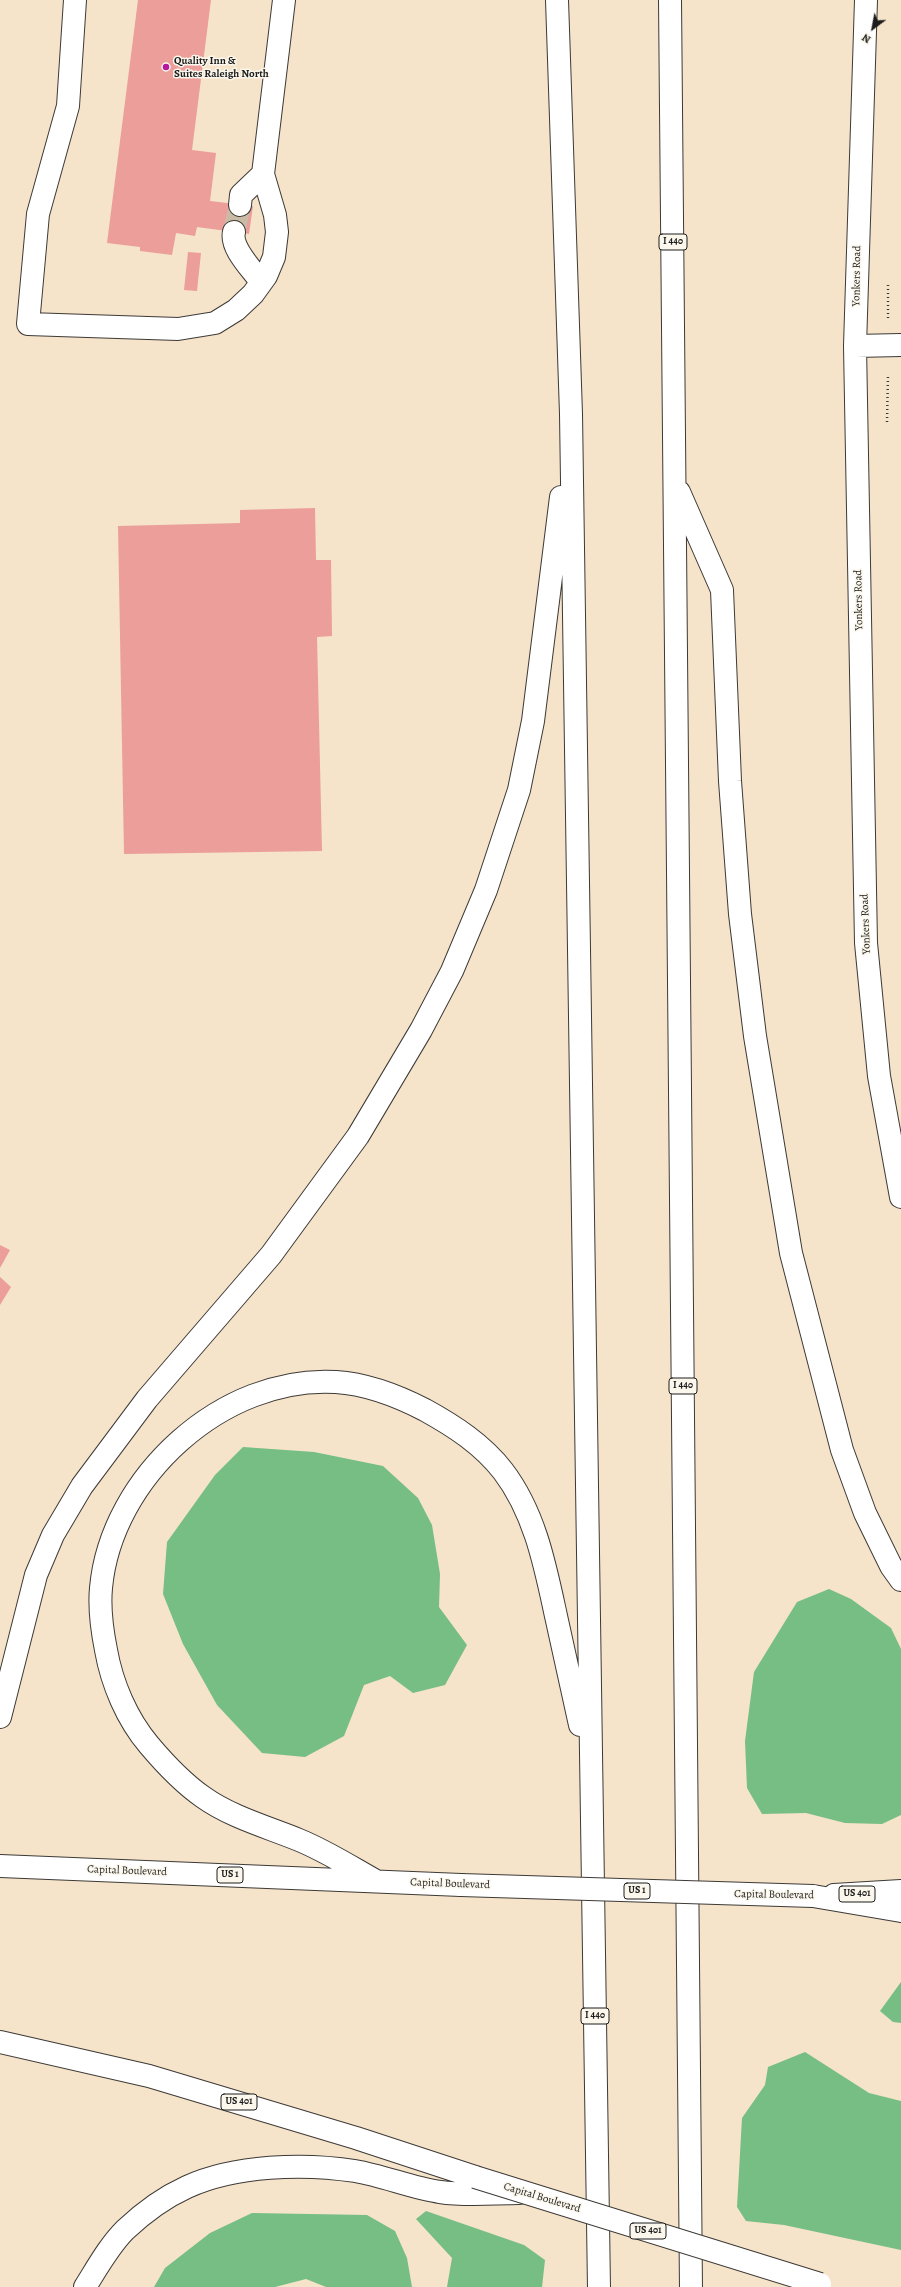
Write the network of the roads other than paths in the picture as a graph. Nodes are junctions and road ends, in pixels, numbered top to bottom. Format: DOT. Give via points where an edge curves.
graph roads {
  1 [pos="75,0"];
  2 [pos="284,0"];
  3 [pos="557,0"];
  4 [pos="670,0"];
  5 [pos="866,0"];
  6 [pos="263,174"];
  7 [pos="240,204"];
  8 [pos="234,232"];
  9 [pos="261,282"];
  10 [pos="901,345"];
  11 [pos="855,346"];
  12 [pos="571,414"];
  13 [pos="675,484"];
  14 [pos="901,1197"];
  15 [pos="901,1580"];
  16 [pos="0,1717"];
  17 [pos="590,1771"];
  18 [pos="0,1866"];
  19 [pos="376,1881"];
  20 [pos="901,1891"];
  21 [pos="813,1896"];
  22 [pos="901,1911"];
  23 [pos="0,2042"];
  24 [pos="469,2185"];
  25 [pos="599,2261"];
  26 [pos="825,2286"];
  27 [pos="85,2287"];
  28 [pos="593,2287"];
  29 [pos="599,2287"];
  30 [pos="692,2287"];
  1 -- 9 [label="main road" via="68,106 38,214 28,324 178,329 215,323 236,310 253,294"];
  2 -- 6 [label="main road"];
  3 -- 12 [label="main road, I 440"];
  4 -- 13 [label="main road, I 440"];
  5 -- 11 [label="main road, Yonkers Road"];
  6 -- 7 [label="main road" via="242,195"];
  6 -- 9 [label="main road" via="275,215 277,232 274,256"];
  8 -- 9 [label="main road" via="239,252"];
  10 -- 11 [label="main road"];
  11 -- 14 [label="main road, Yonkers Road" via="866,943 880,1076"];
  12 -- 16 [label="main road" via="533,721 522,774 486,890 452,971 421,1030 353,1142 271,1255 147,1399 75,1498 53,1535 36,1575"];
  12 -- 17 [label="main road, I 440"];
  13 -- 15 [label="main road" via="722,590 730,781 740,914 755,1036 791,1253 842,1450 865,1513 891,1566"];
  13 -- 30 [label="main road, I 440"];
  17 -- 19 [label="main road" via="542,1552 527,1512 503,1472 480,1446 448,1423 408,1402 372,1388 336,1382 296,1385 251,1396 211,1416 149,1471 125,1509 110,1546 101,1588 102,1628 108,1662 120,1699 147,1743 175,1774 204,1798 252,1822 302,1841"];
  17 -- 25 [label="main road, I 440"];
  18 -- 19 [label="main road, Capital Boulevard / US 1"];
  19 -- 21 [label="main road, Capital Boulevard / US 1, bridge"];
  20 -- 21 [label="main road, Capital Boulevard / US 401"];
  21 -- 22 [label="main road, US 1"];
  23 -- 24 [label="main road, Capital Boulevard / US 401" via="149,2076 356,2138"];
  24 -- 26 [label="main road, Capital Boulevard / US 401, bridge" via="528,2194"];
  24 -- 27 [label="main road" via="440,2192 355,2171 302,2166 225,2175 188,2187 158,2204 125,2231 101,2261"];
  25 -- 28 [label="main road"];
  25 -- 29 [label="main road, I 440"];
}
